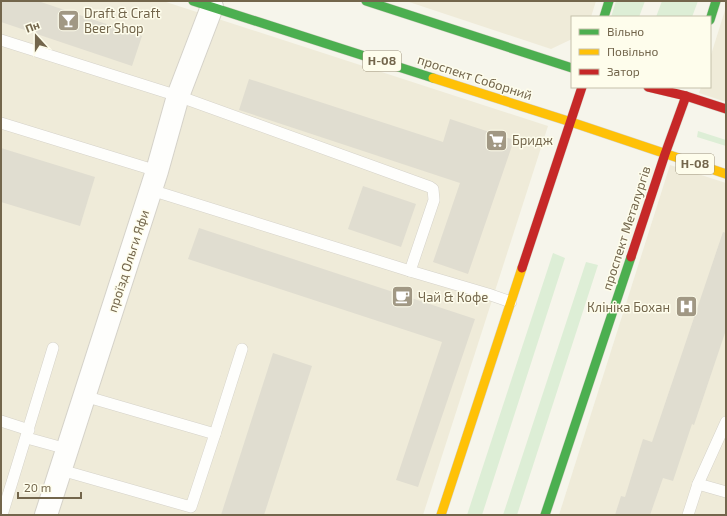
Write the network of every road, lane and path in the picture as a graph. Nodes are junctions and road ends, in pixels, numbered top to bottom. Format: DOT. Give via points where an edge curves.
graph roads {
  1 [pos="366,1"];
  2 [pos="609,1"];
  3 [pos="716,1"];
  4 [pos="203,4"];
  5 [pos="604,16"];
  6 [pos="711,17"];
  7 [pos="1,40"];
  8 [pos="571,68"];
  9 [pos="582,88"];
  10 [pos="652,88"];
  11 [pos="689,88"];
  12 [pos="178,96"];
  13 [pos="686,96"];
  14 [pos="726,109"];
  15 [pos="571,122"];
  16 [pos="1,123"];
  17 [pos="665,154"];
  18 [pos="726,174"];
  19 [pos="154,181"];
  20 [pos="410,271"];
  21 [pos="511,302"];
  22 [pos="53,348"];
  23 [pos="242,349"];
  24 [pos="84,396"];
  25 [pos="1,421"];
  26 [pos="726,422"];
  27 [pos="28,434"];
  28 [pos="215,434"];
  29 [pos="64,459"];
  30 [pos="698,484"];
  31 [pos="726,492"];
  32 [pos="190,511"];
  33 [pos="2,515"];
  34 [pos="46,515"];
  35 [pos="441,515"];
  36 [pos="546,515"];
  37 [pos="688,515"];
  1 -- 8 [label="main road"];
  2 -- 5 [label="main road"];
  3 -- 6 [label="main road"];
  4 -- 12 [label="street, проїзд Ольги Яфи"];
  4 -- 15 [label="main road, проспект Соборний / Н-08"];
  7 -- 12 [label="lane"];
  9 -- 15 [label="main road"];
  10 -- 13 [label="main road"];
  11 -- 13 [label="main road, проспект Металургів"];
  12 -- 19 [label="street, проїзд Ольги Яфи"];
  12 -- 20 [label="lane" via="433,189 434,200"];
  13 -- 14 [label="main road"];
  13 -- 17 [label="main road, проспект Металургів"];
  15 -- 17 [label="main road, проспект Соборний / Н-08"];
  15 -- 21 [label="main road"];
  16 -- 19 [label="lane"];
  17 -- 18 [label="main road, проспект Соборний / Н-08"];
  17 -- 36 [label="main road, проспект Металургів"];
  19 -- 20 [label="lane"];
  19 -- 24 [label="street, проїзд Ольги Яфи"];
  20 -- 21 [label="lane"];
  21 -- 35 [label="main road"];
  22 -- 27 [label="lane"];
  23 -- 28 [label="lane"];
  24 -- 28 [label="lane"];
  24 -- 29 [label="street, проїзд Ольги Яфи"];
  25 -- 27 [label="lane"];
  26 -- 30 [label="lane"];
  27 -- 29 [label="lane"];
  27 -- 33 [label="lane"];
  28 -- 32 [label="lane"];
  29 -- 32 [label="lane"];
  29 -- 34 [label="street, проїзд Ольги Яфи"];
  30 -- 31 [label="lane"];
  30 -- 37 [label="lane"];
}
